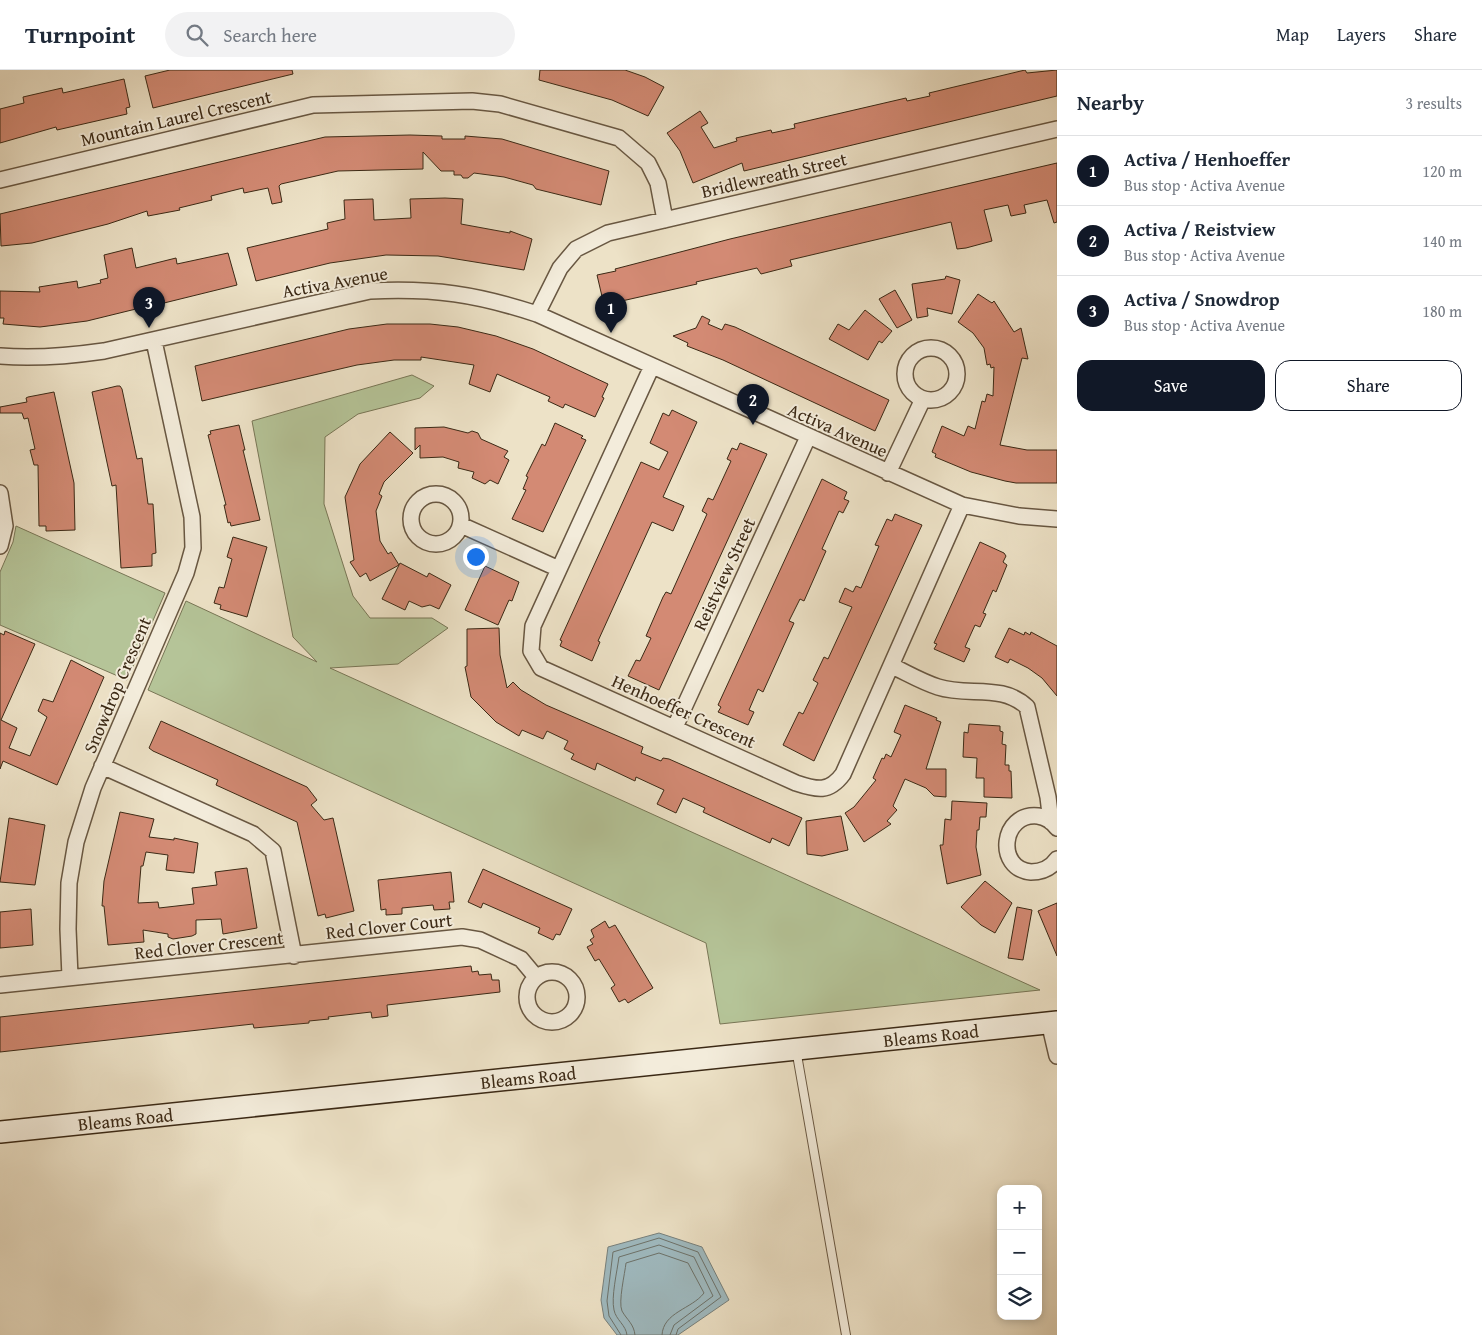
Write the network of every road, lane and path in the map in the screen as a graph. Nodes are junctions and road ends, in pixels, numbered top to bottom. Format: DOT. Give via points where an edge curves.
graph roads {
  1 [pos="1057,129"];
  2 [pos="0,180"];
  3 [pos="665,220"];
  4 [pos="537,314"];
  5 [pos="154,341"];
  6 [pos="0,356"];
  7 [pos="652,366"];
  8 [pos="923,399"];
  9 [pos="808,437"];
  10 [pos="888,473"];
  11 [pos="0,493"];
  12 [pos="962,505"];
  13 [pos="1057,519"];
  14 [pos="461,524"];
  15 [pos="0,546"];
  16 [pos="559,570"];
  17 [pos="892,666"];
  18 [pos="675,727"];
  19 [pos="102,766"];
  20 [pos="1054,825"];
  21 [pos="1057,859"];
  22 [pos="294,956"];
  23 [pos="536,977"];
  24 [pos="70,978"];
  25 [pos="0,985"];
  26 [pos="1053,1022"];
  27 [pos="796,1047"];
  28 [pos="1057,1056"];
  29 [pos="0,1132"];
  30 [pos="846,1335"];
  1 -- 3 [label="street, Bridlewreath Street"];
  2 -- 3 [label="street, Mountain Laurel Crescent" via="313,105 472,101 500,104 619,138 648,163 658,183"];
  3 -- 4 [label="street, Bridlewreath Street" via="608,233 576,249 560,268"];
  4 -- 5 [label="street, Activa Avenue" via="493,299 451,292 370,291"];
  4 -- 7 [label="street, Activa Avenue"];
  5 -- 6 [label="street, Activa Avenue" via="66,357"];
  5 -- 19 [label="street, Snowdrop Crescent" via="192,517 193,548 186,573"];
  7 -- 9 [label="street, Activa Avenue"];
  7 -- 16 [label="street, Henhoeffer Crescent"];
  8 -- 10 [label="street"];
  9 -- 10 [label="street, Activa Avenue"];
  9 -- 18 [label="street, Reistview Street"];
  10 -- 12 [label="street, Activa Avenue"];
  11 -- 15 [label="street" via="5,526"];
  12 -- 13 [label="street, Activa Avenue" via="1010,515"];
  12 -- 17 [label="street, Henhoeffer Crescent"];
  14 -- 16 [label="street"];
  16 -- 18 [label="street, Henhoeffer Crescent" via="533,626 530,641 534,660 541,668"];
  17 -- 18 [label="street, Henhoeffer Crescent" via="843,774 836,784 826,788 796,783"];
  17 -- 20 [label="street" via="938,687 1004,693 1027,707"];
  19 -- 22 [label="street, Red Clover Crescent" via="266,842 273,851"];
  19 -- 24 [label="street, Snowdrop Crescent" via="76,842 69,883"];
  20 -- 21 [label="street" via="1042,817 1018,821 1007,834 1006,844 1015,865 1027,871 1045,870"];
  22 -- 23 [label="street, Red Clover Court" via="462,937 480,940 521,959"];
  22 -- 24 [label="street, Red Clover Crescent"];
  24 -- 25 [label="street"];
  26 -- 27 [label="main road, Bleams Road"];
  26 -- 28 [label="street"];
  27 -- 29 [label="main road, Bleams Road"];
  27 -- 30 [label="lane"];
}
